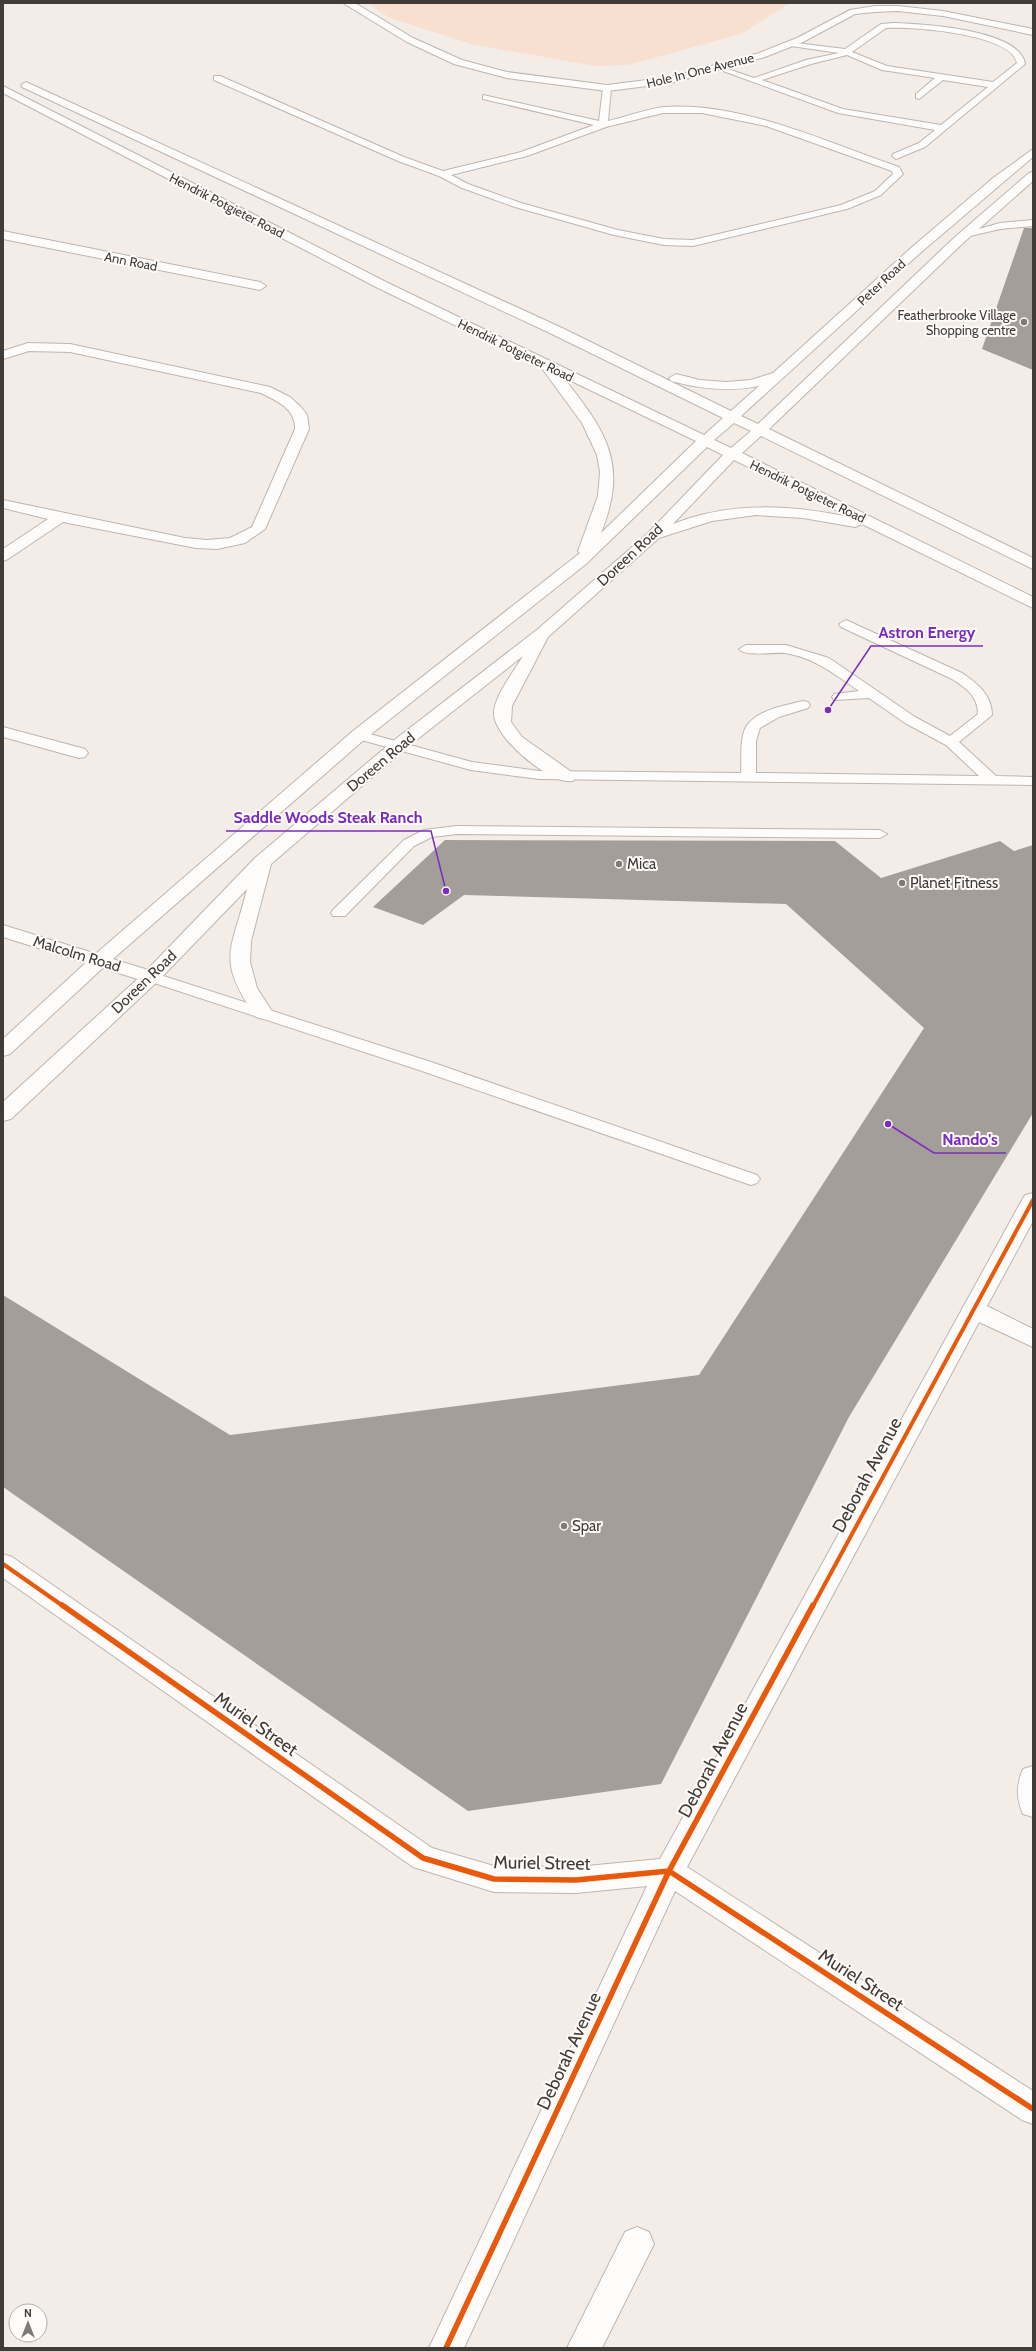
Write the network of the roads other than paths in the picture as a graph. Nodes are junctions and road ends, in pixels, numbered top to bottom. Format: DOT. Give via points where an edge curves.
graph roads {
  1 [pos="348,3"];
  2 [pos="1033,32"];
  3 [pos="791,44"];
  4 [pos="846,52"];
  5 [pos="719,68"];
  6 [pos="941,77"];
  7 [pos="217,78"];
  8 [pos="14,80"];
  9 [pos="755,80"];
  10 [pos="994,85"];
  11 [pos="607,88"];
  12 [pos="3,90"];
  13 [pos="486,96"];
  14 [pos="918,96"];
  15 [pos="603,125"];
  16 [pos="941,128"];
  17 [pos="1033,152"];
  18 [pos="896,156"];
  19 [pos="442,174"];
  20 [pos="1033,175"];
  21 [pos="1033,223"];
  22 [pos="966,234"];
  23 [pos="3,236"];
  24 [pos="260,286"];
  25 [pos="557,331"];
  26 [pos="3,355"];
  27 [pos="545,364"];
  28 [pos="782,374"];
  29 [pos="733,417"];
  30 [pos="760,429"];
  31 [pos="707,441"];
  32 [pos="733,454"];
  33 [pos="3,504"];
  34 [pos="59,518"];
  35 [pos="887,530"];
  36 [pos="652,537"];
  37 [pos="3,556"];
  38 [pos="581,561"];
  39 [pos="1033,564"];
  40 [pos="1033,603"];
  41 [pos="846,624"];
  42 [pos="544,632"];
  43 [pos="746,649"];
  44 [pos="873,694"];
  45 [pos="839,697"];
  46 [pos="803,705"];
  47 [pos="3,732"];
  48 [pos="359,734"];
  49 [pos="951,742"];
  50 [pos="399,745"];
  51 [pos="79,753"];
  52 [pos="567,777"];
  53 [pos="748,777"];
  54 [pos="1033,781"];
  55 [pos="994,782"];
  56 [pos="880,834"];
  57 [pos="262,862"];
  58 [pos="339,913"];
  59 [pos="3,931"];
  60 [pos="99,961"];
  61 [pos="151,977"];
  62 [pos="263,1013"];
  63 [pos="3,1050"];
  64 [pos="3,1114"];
  65 [pos="751,1180"];
  66 [pos="1033,1200"];
  67 [pos="973,1309"];
  68 [pos="1033,1339"];
  69 [pos="3,1564"];
  70 [pos="1033,1778"];
  71 [pos="1033,1805"];
  72 [pos="669,1871"];
  73 [pos="1033,2109"];
  74 [pos="637,2244"];
  75 [pos="446,2348"];
  76 [pos="584,2348"];
  1 -- 11 [label="main road, Hole In One Avenue" via="410,40 458,62 507,75"];
  2 -- 3 [label="main road, Hole In One Avenue" via="925,12 874,9 853,12"];
  3 -- 4 [label="lane"];
  3 -- 5 [label="main road, Hole In One Avenue"];
  4 -- 6 [label="lane" via="877,67"];
  4 -- 9 [label="lane"];
  4 -- 10 [label="lane" via="884,26 890,25 907,25 989,39 1006,45 1021,59 1021,64"];
  5 -- 9 [label="lane"];
  5 -- 11 [label="main road, Hole In One Avenue" via="672,80"];
  6 -- 10 [label="lane"];
  6 -- 14 [label="lane"];
  7 -- 19 [label="lane" via="401,159"];
  8 -- 25 [label="main road, Hendrik Potgieter Road"];
  9 -- 16 [label="lane" via="841,111"];
  10 -- 16 [label="lane"];
  11 -- 15 [label="lane"];
  12 -- 27 [label="main road, Hendrik Potgieter Road" via="382,285"];
  13 -- 15 [label="lane"];
  15 -- 19 [label="lane" via="566,141 508,159"];
  15 -- 19 [label="lane" via="663,110 702,110 768,124 896,169 898,174 878,193 844,207 693,243 664,242 617,233 518,205 465,186"];
  16 -- 18 [label="lane" via="922,145"];
  17 -- 28 [label="main road, Peter Road" via="915,251"];
  20 -- 22 [label="main road, Peter Road"];
  21 -- 22 [label="lane" via="1000,226"];
  22 -- 30 [label="main road, Peter Road"];
  23 -- 24 [label="main road, Ann Road"];
  25 -- 28 [label="main road" via="675,378 704,385 750,384"];
  25 -- 29 [label="main road, Hendrik Potgieter Road"];
  26 -- 34 [label="main road" via="28,347 70,348 265,390 281,397 304,421 258,529 247,538 206,545"];
  27 -- 31 [label="main road, Hendrik Potgieter Road"];
  27 -- 38 [label="main road" via="593,427 607,465 608,486 602,514"];
  28 -- 29 [label="main road, Peter Road"];
  29 -- 30 [label="main road, Hendrik Potgieter Road"];
  29 -- 31 [label="main road, Doreen Road"];
  30 -- 32 [label="main road, Peter Road"];
  30 -- 39 [label="main road, Hendrik Potgieter Road"];
  31 -- 32 [label="main road, Hendrik Potgieter Road"];
  31 -- 38 [label="main road, Doreen Road" via="690,454"];
  32 -- 35 [label="main road, Hendrik Potgieter Road"];
  32 -- 36 [label="main road, Doreen Road"];
  33 -- 34 [label="main road"];
  34 -- 37 [label="main road"];
  35 -- 36 [label="main road" via="801,512 748,510 704,517"];
  35 -- 40 [label="main road, Hendrik Potgieter Road"];
  36 -- 42 [label="main road, Doreen Road"];
  38 -- 48 [label="main road, Doreen Road"];
  41 -- 49 [label="lane" via="974,687 986,706 985,715"];
  42 -- 50 [label="main road, Doreen Road"];
  42 -- 52 [label="main road" via="507,700 502,712 503,724 510,736"];
  43 -- 44 [label="lane" via="786,649 807,654 824,661"];
  44 -- 45 [label="lane"];
  44 -- 49 [label="lane" via="910,720"];
  46 -- 53 [label="lane" via="755,724 751,731"];
  47 -- 51 [label="main road"];
  48 -- 50 [label="lane"];
  48 -- 60 [label="main road, Doreen Road"];
  49 -- 55 [label="lane"];
  50 -- 52 [label="lane" via="471,766 539,776"];
  50 -- 57 [label="main road, Doreen Road"];
  52 -- 53 [label="lane"];
  53 -- 55 [label="lane"];
  54 -- 55 [label="lane"];
  56 -- 58 [label="lane" via="456,830 429,833 409,843"];
  57 -- 61 [label="main road, Doreen Road"];
  57 -- 62 [label="main road" via="254,897 242,930 239,964 245,986"];
  59 -- 60 [label="main road, Malcolm Road"];
  60 -- 61 [label="main road, Malcolm Road"];
  60 -- 63 [label="main road, Doreen Road"];
  61 -- 62 [label="lane"];
  61 -- 64 [label="main road, Doreen Road"];
  62 -- 65 [label="lane"];
  66 -- 67 [label="main road, Deborah Avenue"];
  67 -- 68 [label="main road"];
  67 -- 72 [label="main road, Deborah Avenue"];
  69 -- 72 [label="main road, Muriel Street" via="424,1858 494,1879 576,1880"];
  70 -- 71 [label="main road"];
  72 -- 73 [label="main road, Muriel Street"];
  72 -- 75 [label="main road, Deborah Avenue"];
  74 -- 76 [label="main road"];
}
